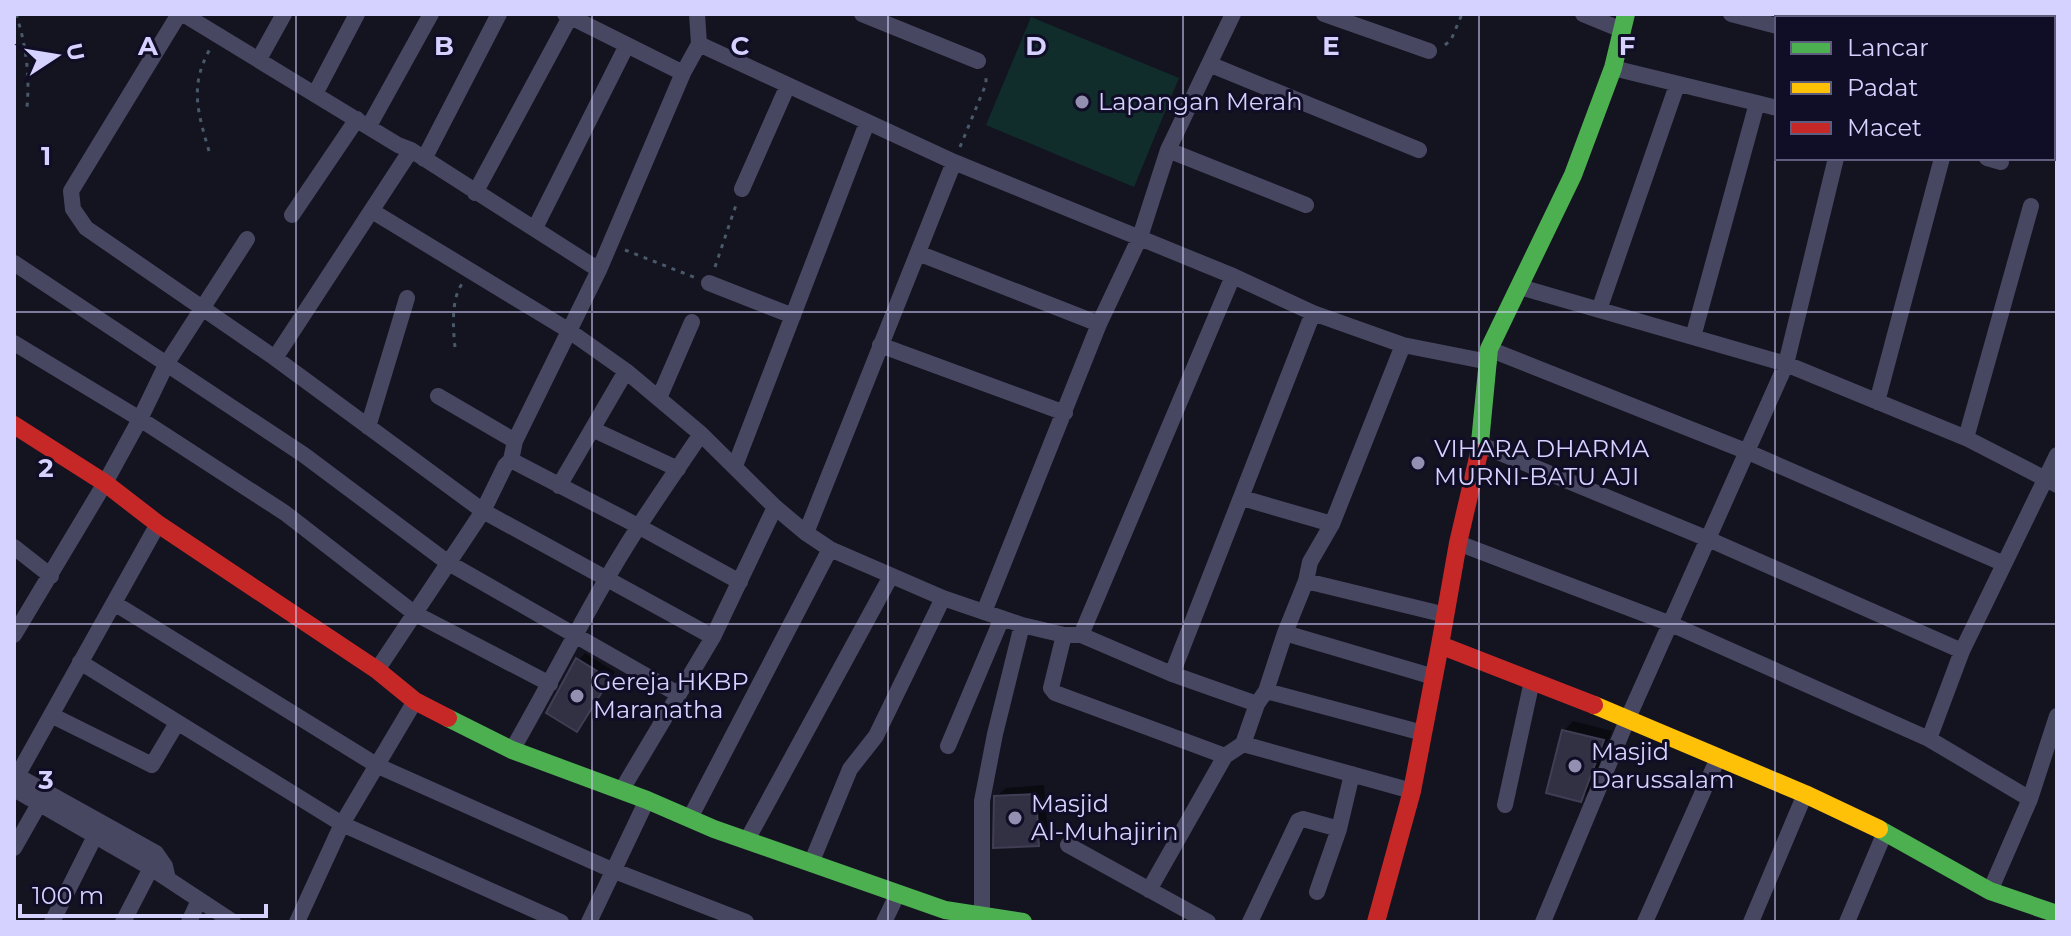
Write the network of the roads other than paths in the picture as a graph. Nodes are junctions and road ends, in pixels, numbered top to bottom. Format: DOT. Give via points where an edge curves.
graph roads {
  1 [pos="181,14"];
  2 [pos="284,14"];
  3 [pos="357,14"];
  4 [pos="431,14"];
  5 [pos="499,14"];
  6 [pos="697,14"];
  7 [pos="862,14"];
  8 [pos="1233,14"];
  9 [pos="1324,14"];
  10 [pos="1583,14"];
  11 [pos="1731,14"];
  12 [pos="568,15"];
  13 [pos="203,19"];
  14 [pos="1624,22"];
  15 [pos="1775,25"];
  16 [pos="699,44"];
  17 [pos="627,45"];
  18 [pos="1429,51"];
  19 [pos="259,59"];
  20 [pos="978,61"];
  21 [pos="1209,64"];
  22 [pos="1613,68"];
  23 [pos="683,73"];
  24 [pos="788,85"];
  25 [pos="1677,85"];
  26 [pos="315,94"];
  27 [pos="1757,103"];
  28 [pos="1775,108"];
  29 [pos="363,122"];
  30 [pos="867,123"];
  31 [pos="1168,150"];
  32 [pos="1419,150"];
  33 [pos="418,154"];
  34 [pos="1836,160"];
  35 [pos="1941,160"];
  36 [pos="954,162"];
  37 [pos="742,189"];
  38 [pos="475,193"];
  39 [pos="1306,205"];
  40 [pos="2031,206"];
  41 [pos="372,211"];
  42 [pos="292,215"];
  43 [pos="535,228"];
  44 [pos="1140,237"];
  45 [pos="247,239"];
  46 [pos="918,253"];
  47 [pos="14,263"];
  48 [pos="599,270"];
  49 [pos="1233,276"];
  50 [pos="709,283"];
  51 [pos="1520,287"];
  52 [pos="407,298"];
  53 [pos="202,308"];
  54 [pos="1599,310"];
  55 [pos="1313,313"];
  56 [pos="793,316"];
  57 [pos="692,322"];
  58 [pos="1099,324"];
  59 [pos="568,330"];
  60 [pos="1693,337"];
  61 [pos="14,343"];
  62 [pos="880,345"];
  63 [pos="1403,345"];
  64 [pos="1489,356"];
  65 [pos="275,358"];
  66 [pos="167,363"];
  67 [pos="1786,364"];
  68 [pos="626,371"];
  69 [pos="438,396"];
  70 [pos="659,398"];
  71 [pos="1877,402"];
  72 [pos="1065,413"];
  73 [pos="140,419"];
  74 [pos="14,425"];
  75 [pos="368,427"];
  76 [pos="592,429"];
  77 [pos="701,434"];
  78 [pos="1966,438"];
  79 [pos="515,441"];
  80 [pos="1481,445"];
  81 [pos="1748,452"];
  82 [pos="2057,455"];
  83 [pos="511,460"];
  84 [pos="735,466"];
  85 [pos="678,469"];
  86 [pos="2050,481"];
  87 [pos="105,483"];
  88 [pos="559,486"];
  89 [pos="1242,498"];
  90 [pos="775,507"];
  91 [pos="483,511"];
  92 [pos="158,524"];
  93 [pos="1332,524"];
  94 [pos="638,526"];
  95 [pos="806,533"];
  96 [pos="1708,539"];
  97 [pos="1458,543"];
  98 [pos="14,547"];
  99 [pos="830,549"];
  100 [pos="447,562"];
  101 [pos="2002,563"];
  102 [pos="51,576"];
  103 [pos="891,576"];
  104 [pos="607,580"];
  105 [pos="1306,581"];
  106 [pos="740,582"];
  107 [pos="943,598"];
  108 [pos="114,603"];
  109 [pos="984,612"];
  110 [pos="414,613"];
  111 [pos="1446,615"];
  112 [pos="1002,618"];
  113 [pos="1671,624"];
  114 [pos="1022,625"];
  115 [pos="15,630"];
  116 [pos="1285,633"];
  117 [pos="575,634"];
  118 [pos="1073,635"];
  119 [pos="713,637"];
  120 [pos="1440,645"];
  121 [pos="1962,651"];
  122 [pos="80,662"];
  123 [pos="377,670"];
  124 [pos="1172,674"];
  125 [pos="1434,677"];
  126 [pos="1532,681"];
  127 [pos="550,684"];
  128 [pos="678,694"];
  129 [pos="1262,697"];
  130 [pos="415,701"];
  131 [pos="51,715"];
  132 [pos="2057,716"];
  133 [pos="1628,718"];
  134 [pos="177,723"];
  135 [pos="1423,733"];
  136 [pos="1929,739"];
  137 [pos="1243,744"];
  138 [pos="948,746"];
  139 [pos="512,750"];
  140 [pos="1225,756"];
  141 [pos="1718,758"];
  142 [pos="378,766"];
  143 [pos="1352,774"];
  144 [pos="15,780"];
  145 [pos="621,791"];
  146 [pos="1412,791"];
  147 [pos="1805,794"];
  148 [pos="2030,799"];
  149 [pos="647,800"];
  150 [pos="39,804"];
  151 [pos="1505,805"];
  152 [pos="690,818"];
  153 [pos="342,824"];
  154 [pos="1339,829"];
  155 [pos="1885,832"];
  156 [pos="95,836"];
  157 [pos="747,840"];
  158 [pos="1068,845"];
  159 [pos="14,848"];
  160 [pos="812,861"];
  161 [pos="151,868"];
  162 [pos="612,870"];
  163 [pos="168,879"];
  164 [pos="1149,890"];
  165 [pos="1990,891"];
  166 [pos="1317,892"];
  167 [pos="898,893"];
  168 [pos="199,900"];
  169 [pos="2057,914"];
  170 [pos="982,915"];
  171 [pos="945,916"];
  172 [pos="52,922"];
  173 [pos="123,922"];
  174 [pos="189,922"];
  175 [pos="233,922"];
  176 [pos="297,922"];
  177 [pos="561,922"];
  178 [pos="589,922"];
  179 [pos="746,922"];
  180 [pos="884,922"];
  181 [pos="1023,922"];
  182 [pos="1208,922"];
  183 [pos="1250,922"];
  184 [pos="1376,922"];
  185 [pos="1543,922"];
  186 [pos="1645,922"];
  187 [pos="1751,922"];
  188 [pos="1847,922"];
  1 -- 13 [label="street"];
  1 -- 53 [label="street" via="71,191 73,209 86,228"];
  2 -- 19 [label="street"];
  3 -- 26 [label="street"];
  4 -- 29 [label="street"];
  5 -- 33 [label="street"];
  6 -- 16 [label="street"];
  7 -- 20 [label="street"];
  8 -- 21 [label="street"];
  9 -- 18 [label="street"];
  10 -- 14 [label="street"];
  11 -- 15 [label="street"];
  12 -- 17 [label="street"];
  12 -- 38 [label="street"];
  13 -- 19 [label="street" via="218,36"];
  14 -- 22 [label="street"];
  16 -- 23 [label="street"];
  16 -- 24 [label="street"];
  17 -- 23 [label="street"];
  17 -- 43 [label="street"];
  19 -- 26 [label="street"];
  21 -- 31 [label="street"];
  21 -- 32 [label="street"];
  22 -- 25 [label="street"];
  22 -- 51 [label="street" via="1573,175"];
  23 -- 48 [label="street"];
  24 -- 30 [label="street"];
  24 -- 37 [label="street"];
  25 -- 27 [label="street"];
  25 -- 54 [label="street"];
  26 -- 29 [label="street"];
  27 -- 28 [label="street"];
  27 -- 60 [label="street"];
  29 -- 33 [label="street"];
  29 -- 42 [label="street"];
  30 -- 36 [label="street"];
  30 -- 56 [label="street"];
  31 -- 39 [label="street"];
  31 -- 44 [label="street"];
  33 -- 38 [label="street"];
  33 -- 41 [label="street"];
  34 -- 67 [label="street"];
  35 -- 71 [label="street"];
  36 -- 44 [label="street"];
  36 -- 46 [label="street"];
  38 -- 43 [label="street"];
  40 -- 78 [label="street"];
  41 -- 59 [label="street"];
  41 -- 65 [label="street"];
  43 -- 48 [label="street"];
  44 -- 49 [label="street"];
  44 -- 58 [label="street"];
  45 -- 53 [label="street"];
  46 -- 58 [label="street"];
  46 -- 62 [label="street"];
  47 -- 66 [label="street"];
  48 -- 59 [label="street"];
  49 -- 55 [label="street"];
  49 -- 118 [label="street"];
  50 -- 56 [label="street"];
  51 -- 54 [label="street"];
  51 -- 64 [label="street"];
  52 -- 75 [label="street"];
  53 -- 65 [label="street"];
  53 -- 66 [label="street"];
  54 -- 60 [label="street"];
  55 -- 63 [label="street"];
  55 -- 89 [label="street"];
  56 -- 84 [label="street"];
  57 -- 70 [label="street"];
  58 -- 72 [label="street"];
  59 -- 68 [label="street"];
  59 -- 79 [label="street"];
  60 -- 67 [label="street"];
  61 -- 73 [label="street"];
  62 -- 72 [label="street"];
  62 -- 95 [label="street"];
  63 -- 64 [label="street"];
  63 -- 93 [label="street"];
  64 -- 80 [label="street"];
  64 -- 81 [label="street"];
  65 -- 75 [label="street"];
  66 -- 73 [label="street"];
  66 -- 100 [label="street" via="304,455"];
  67 -- 71 [label="street"];
  67 -- 81 [label="street"];
  68 -- 70 [label="street"];
  68 -- 76 [label="street"];
  69 -- 79 [label="street"];
  70 -- 77 [label="street"];
  71 -- 78 [label="street"];
  72 -- 109 [label="street"];
  73 -- 87 [label="street"];
  73 -- 110 [label="street" via="285,513"];
  74 -- 87 [label="street"];
  75 -- 91 [label="street"];
  76 -- 85 [label="street"];
  76 -- 88 [label="street"];
  77 -- 84 [label="street"];
  77 -- 85 [label="street"];
  78 -- 86 [label="street"];
  79 -- 83 [label="street"];
  80 -- 96 [label="street"];
  80 -- 97 [label="street"];
  81 -- 96 [label="street"];
  81 -- 101 [label="street"];
  82 -- 86 [label="street"];
  83 -- 88 [label="street"];
  83 -- 91 [label="street"];
  84 -- 90 [label="street"];
  85 -- 94 [label="street"];
  86 -- 101 [label="street"];
  87 -- 92 [label="street"];
  87 -- 102 [label="street"];
  88 -- 94 [label="street"];
  89 -- 93 [label="street"];
  89 -- 124 [label="street"];
  90 -- 95 [label="street"];
  90 -- 106 [label="street"];
  91 -- 100 [label="street"];
  91 -- 104 [label="street"];
  92 -- 108 [label="street"];
  92 -- 123 [label="street"];
  93 -- 105 [label="street" via="1310,562"];
  94 -- 104 [label="street"];
  94 -- 106 [label="street"];
  95 -- 99 [label="street"];
  96 -- 113 [label="street"];
  96 -- 121 [label="street"];
  97 -- 111 [label="street"];
  97 -- 113 [label="street"];
  98 -- 102 [label="street"];
  99 -- 103 [label="street"];
  99 -- 152 [label="street"];
  100 -- 110 [label="street"];
  100 -- 117 [label="street"];
  101 -- 121 [label="street"];
  102 -- 115 [label="street"];
  103 -- 107 [label="street"];
  103 -- 157 [label="street"];
  104 -- 117 [label="street"];
  104 -- 119 [label="street"];
  105 -- 111 [label="street"];
  105 -- 116 [label="street"];
  106 -- 119 [label="street"];
  107 -- 109 [label="street"];
  107 -- 160 [label="street" via="876,736 850,769"];
  108 -- 122 [label="street"];
  108 -- 142 [label="street"];
  109 -- 112 [label="street"];
  110 -- 123 [label="street"];
  110 -- 127 [label="street"];
  111 -- 120 [label="street"];
  112 -- 114 [label="street"];
  112 -- 138 [label="street"];
  113 -- 133 [label="street"];
  113 -- 136 [label="street"];
  114 -- 118 [label="street"];
  114 -- 170 [label="street" via="982,801"];
  116 -- 125 [label="street"];
  116 -- 129 [label="street"];
  117 -- 127 [label="street"];
  117 -- 128 [label="street"];
  118 -- 124 [label="street"];
  118 -- 140 [label="street" via="1051,688 1055,693"];
  119 -- 128 [label="street"];
  120 -- 125 [label="street"];
  120 -- 126 [label="street"];
  121 -- 136 [label="street"];
  122 -- 131 [label="street"];
  122 -- 134 [label="street"];
  123 -- 130 [label="street"];
  124 -- 129 [label="street"];
  125 -- 135 [label="street"];
  126 -- 133 [label="street"];
  126 -- 151 [label="street"];
  127 -- 139 [label="street"];
  128 -- 145 [label="street"];
  129 -- 135 [label="street"];
  129 -- 137 [label="street"];
  130 -- 139 [label="street"];
  130 -- 142 [label="street"];
  131 -- 134 [label="street" via="152,765"];
  131 -- 144 [label="street"];
  132 -- 148 [label="street"];
  133 -- 141 [label="street"];
  133 -- 185 [label="street"];
  134 -- 153 [label="street"];
  135 -- 146 [label="street"];
  136 -- 148 [label="street"];
  137 -- 140 [label="street"];
  137 -- 143 [label="street"];
  139 -- 145 [label="street"];
  140 -- 164 [label="street"];
  141 -- 147 [label="street"];
  141 -- 186 [label="street"];
  142 -- 153 [label="street"];
  142 -- 162 [label="street"];
  143 -- 146 [label="street"];
  143 -- 154 [label="street"];
  144 -- 150 [label="street"];
  144 -- 163 [label="street" via="156,853"];
  145 -- 149 [label="street"];
  146 -- 184 [label="street"];
  147 -- 155 [label="street"];
  147 -- 187 [label="street"];
  148 -- 165 [label="street"];
  149 -- 152 [label="street"];
  149 -- 162 [label="street"];
  150 -- 156 [label="street"];
  150 -- 159 [label="street"];
  152 -- 157 [label="street"];
  153 -- 176 [label="street"];
  153 -- 177 [label="street"];
  154 -- 166 [label="street"];
  154 -- 183 [label="street" via="1298,821"];
  155 -- 165 [label="street"];
  155 -- 188 [label="street"];
  156 -- 161 [label="street"];
  156 -- 172 [label="street"];
  157 -- 160 [label="street"];
  158 -- 164 [label="street"];
  160 -- 167 [label="street"];
  161 -- 163 [label="street"];
  161 -- 173 [label="street"];
  162 -- 178 [label="street"];
  162 -- 179 [label="street"];
  163 -- 168 [label="street"];
  164 -- 182 [label="street"];
  165 -- 169 [label="street"];
  167 -- 171 [label="street"];
  167 -- 180 [label="street"];
  168 -- 174 [label="street"];
  168 -- 175 [label="street"];
  170 -- 171 [label="street"];
  170 -- 181 [label="street"];
}
